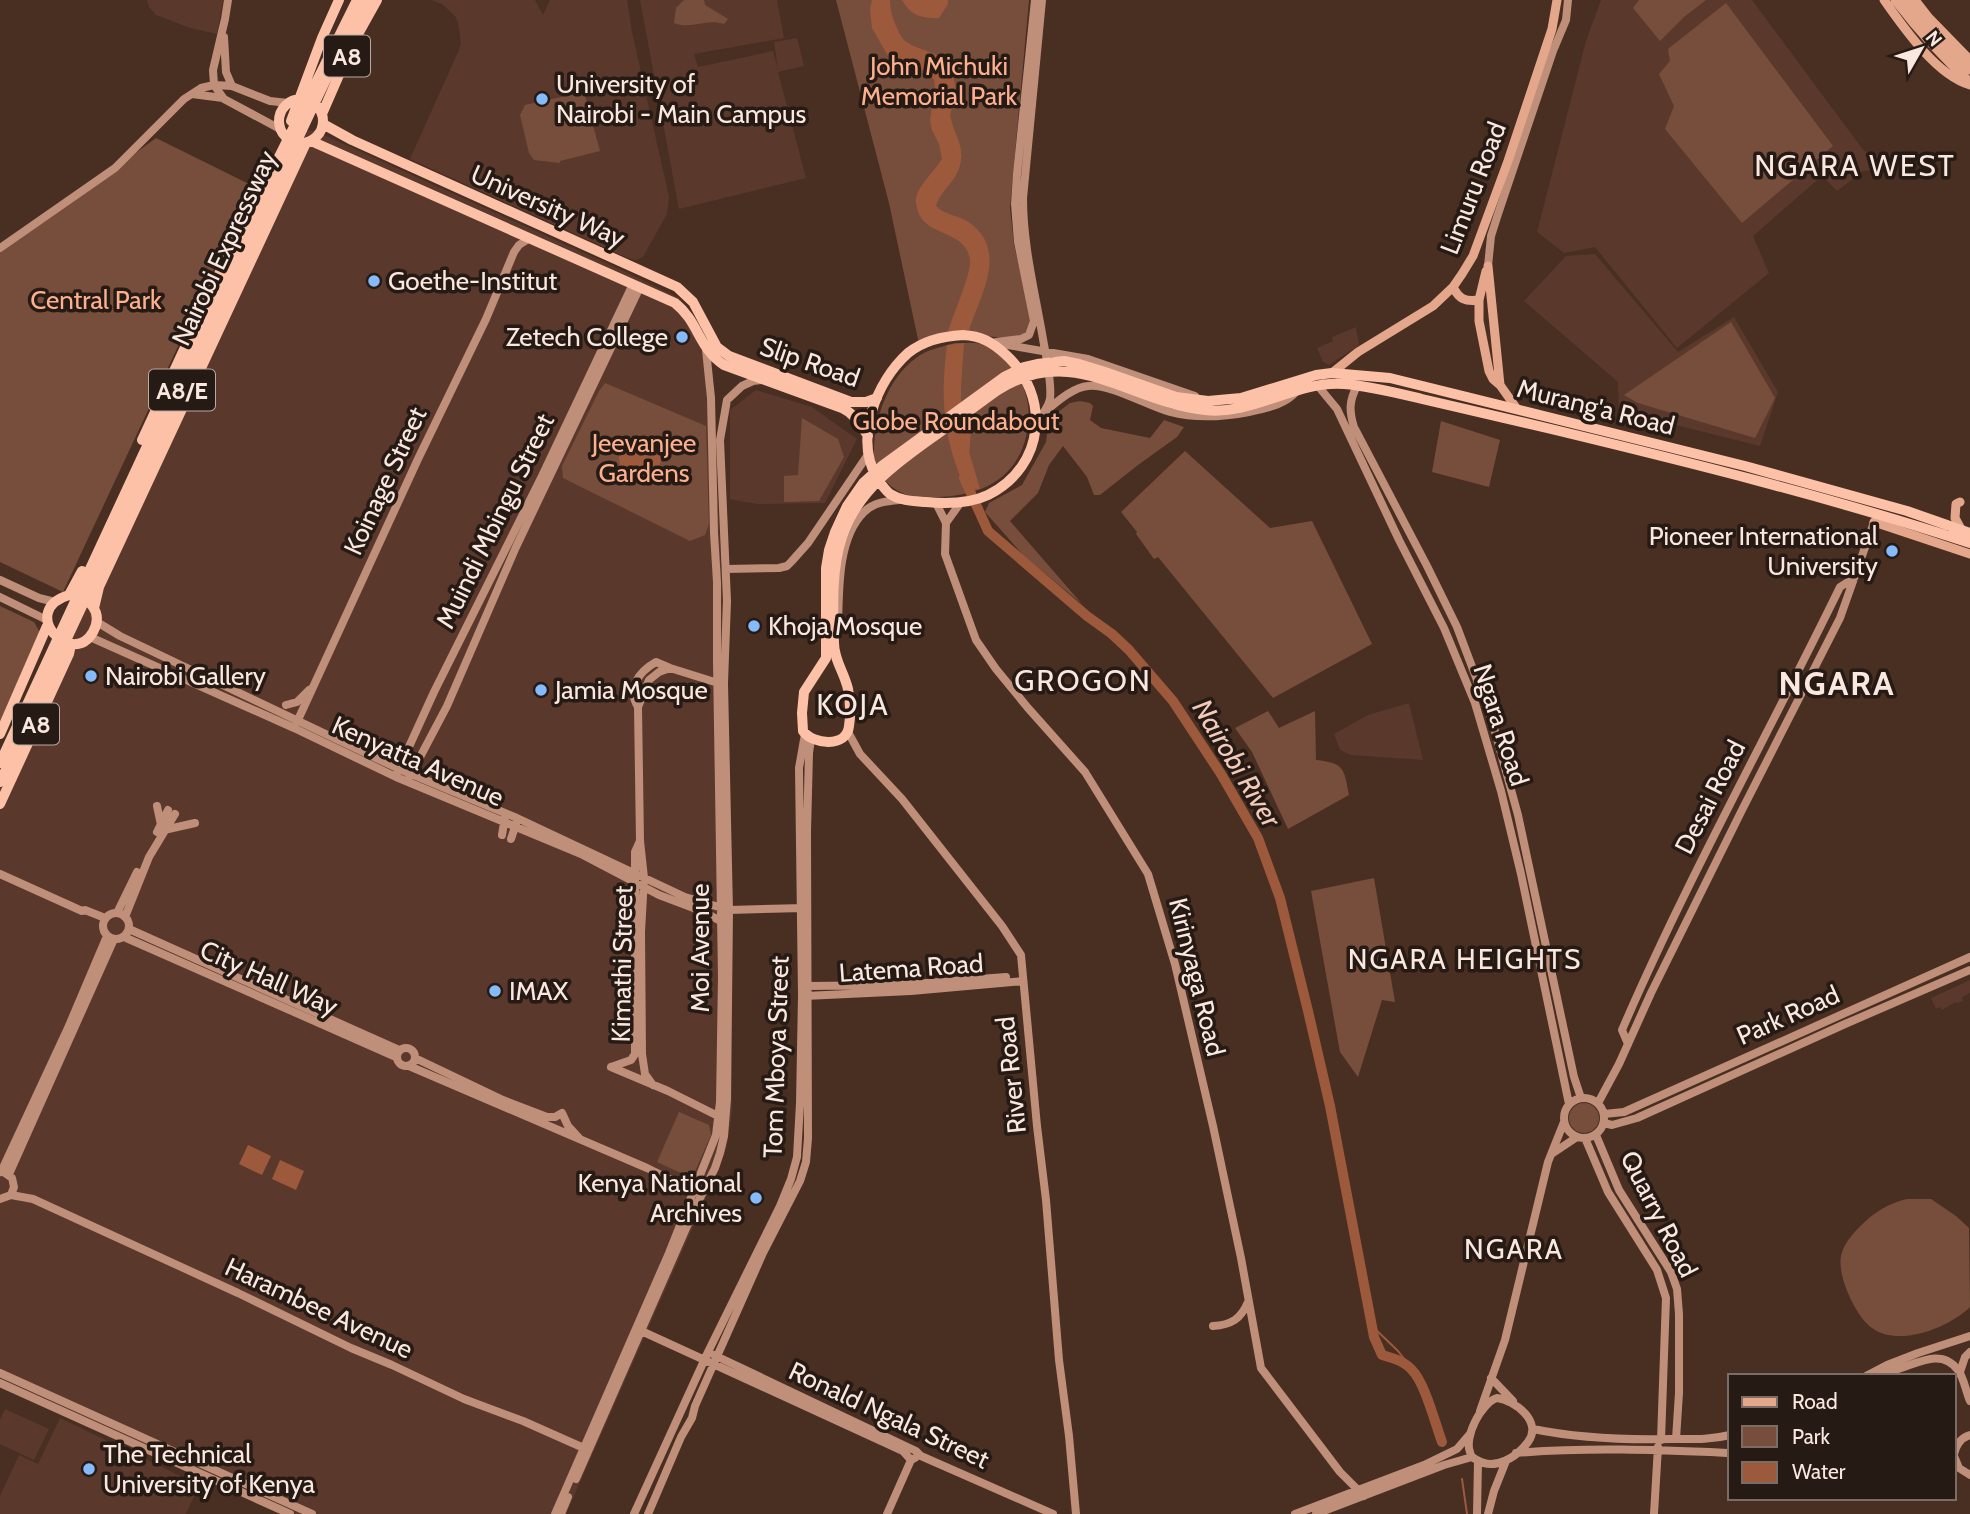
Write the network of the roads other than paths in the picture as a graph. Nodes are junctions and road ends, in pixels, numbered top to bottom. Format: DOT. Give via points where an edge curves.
graph roads {
  1 [pos="228,0"];
  2 [pos="339,0"];
  3 [pos="355,0"];
  4 [pos="366,0"];
  5 [pos="377,0"];
  6 [pos="1035,0"];
  7 [pos="1042,0"];
  8 [pos="1557,0"];
  9 [pos="1568,0"];
  10 [pos="1884,0"];
  11 [pos="1895,0"];
  12 [pos="1905,0"];
  13 [pos="1915,0"];
  14 [pos="224,24"];
  15 [pos="1939,47"];
  16 [pos="1970,60"];
  17 [pos="213,70"];
  18 [pos="1970,70"];
  19 [pos="1970,84"];
  20 [pos="214,85"];
  21 [pos="232,86"];
  22 [pos="201,88"];
  23 [pos="192,94"];
  24 [pos="224,99"];
  25 [pos="291,101"];
  26 [pos="322,119"];
  27 [pos="282,132"];
  28 [pos="308,142"];
  29 [pos="277,161"];
  30 [pos="509,229"];
  31 [pos="530,238"];
  32 [pos="0,248"];
  33 [pos="514,252"];
  34 [pos="1488,266"];
  35 [pos="637,285"];
  36 [pos="1453,287"];
  37 [pos="1479,300"];
  38 [pos="1042,333"];
  39 [pos="991,341"];
  40 [pos="706,350"];
  41 [pos="1045,352"];
  42 [pos="1062,355"];
  43 [pos="729,356"];
  44 [pos="1332,373"];
  45 [pos="768,380"];
  46 [pos="1500,385"];
  47 [pos="1318,386"];
  48 [pos="1357,386"];
  49 [pos="1297,391"];
  50 [pos="711,398"];
  51 [pos="877,398"];
  52 [pos="1167,399"];
  53 [pos="727,400"];
  54 [pos="1208,401"];
  55 [pos="1517,410"];
  56 [pos="1045,412"];
  57 [pos="1036,422"];
  58 [pos="868,436"];
  59 [pos="867,456"];
  60 [pos="903,500"];
  61 [pos="963,502"];
  62 [pos="1959,502"];
  63 [pos="936,503"];
  64 [pos="1874,522"];
  65 [pos="946,523"];
  66 [pos="1966,532"];
  67 [pos="835,544"];
  68 [pos="1970,544"];
  69 [pos="725,551"];
  70 [pos="1970,554"];
  71 [pos="726,569"];
  72 [pos="742,569"];
  73 [pos="1854,578"];
  74 [pos="0,580"];
  75 [pos="69,595"];
  76 [pos="0,597"];
  77 [pos="55,602"];
  78 [pos="94,608"];
  79 [pos="97,622"];
  80 [pos="48,626"];
  81 [pos="90,637"];
  82 [pos="71,644"];
  83 [pos="835,658"];
  84 [pos="670,668"];
  85 [pos="718,683"];
  86 [pos="313,685"];
  87 [pos="434,692"];
  88 [pos="450,697"];
  89 [pos="286,705"];
  90 [pos="638,708"];
  91 [pos="296,724"];
  92 [pos="848,732"];
  93 [pos="0,734"];
  94 [pos="808,736"];
  95 [pos="0,750"];
  96 [pos="0,763"];
  97 [pos="397,773"];
  98 [pos="409,778"];
  99 [pos="0,782"];
  100 [pos="0,804"];
  101 [pos="157,806"];
  102 [pos="171,812"];
  103 [pos="505,818"];
  104 [pos="516,822"];
  105 [pos="195,823"];
  106 [pos="162,827"];
  107 [pos="0,874"];
  108 [pos="1693,875"];
  109 [pos="640,880"];
  110 [pos="1707,882"];
  111 [pos="804,908"];
  112 [pos="725,909"];
  113 [pos="1539,914"];
  114 [pos="121,915"];
  115 [pos="1529,917"];
  116 [pos="104,922"];
  117 [pos="724,923"];
  118 [pos="127,933"];
  119 [pos="111,938"];
  120 [pos="1970,957"];
  121 [pos="1970,970"];
  122 [pos="1023,979"];
  123 [pos="807,986"];
  124 [pos="931,986"];
  125 [pos="805,996"];
  126 [pos="1628,1044"];
  127 [pos="398,1054"];
  128 [pos="412,1062"];
  129 [pos="653,1085"];
  130 [pos="1581,1098"];
  131 [pos="1598,1103"];
  132 [pos="1569,1104"];
  133 [pos="1604,1114"];
  134 [pos="722,1118"];
  135 [pos="1564,1122"];
  136 [pos="1604,1123"];
  137 [pos="1596,1135"];
  138 [pos="1581,1138"];
  139 [pos="584,1142"];
  140 [pos="1552,1154"];
  141 [pos="5,1170"];
  142 [pos="14,1183"];
  143 [pos="697,1193"];
  144 [pos="11,1195"];
  145 [pos="0,1199"];
  146 [pos="33,1199"];
  147 [pos="1248,1301"];
  148 [pos="1213,1326"];
  149 [pos="639,1330"];
  150 [pos="1970,1336"];
  151 [pos="1970,1352"];
  152 [pos="711,1358"];
  153 [pos="1959,1372"];
  154 [pos="0,1373"];
  155 [pos="1870,1374"];
  156 [pos="1491,1378"];
  157 [pos="0,1383"];
  158 [pos="1970,1401"];
  159 [pos="1514,1402"];
  160 [pos="1480,1411"];
  161 [pos="1473,1429"];
  162 [pos="1533,1429"];
  163 [pos="1728,1435"];
  164 [pos="1970,1436"];
  165 [pos="1676,1439"];
  166 [pos="1659,1440"];
  167 [pos="1956,1448"];
  168 [pos="586,1449"];
  169 [pos="1658,1450"];
  170 [pos="1516,1453"];
  171 [pos="1728,1454"];
  172 [pos="921,1456"];
  173 [pos="1475,1459"];
  174 [pos="911,1460"];
  175 [pos="1506,1461"];
  176 [pos="1340,1472"];
  177 [pos="1357,1489"];
  178 [pos="1364,1496"];
  179 [pos="1345,1499"];
  180 [pos="290,1514"];
  181 [pos="312,1514"];
  182 [pos="555,1514"];
  183 [pos="561,1514"];
  184 [pos="634,1514"];
  185 [pos="648,1514"];
  186 [pos="887,1514"];
  187 [pos="1053,1514"];
  188 [pos="1076,1514"];
  189 [pos="1295,1514"];
  190 [pos="1316,1514"];
  191 [pos="1477,1514"];
  192 [pos="1488,1514"];
  193 [pos="1654,1514"];
  1 -- 14 [label="main road"];
  2 -- 29 [label="highway"];
  3 -- 25 [label="highway, A8" via="306,89"];
  3 -- 29 [label="highway, Nairobi Expressway / A8/E"];
  4 -- 99 [label="highway, Nairobi Expressway / A8/E"];
  5 -- 26 [label="highway, A8" via="353,43"];
  6 -- 39 [label="main road" via="1015,204 1034,321 1029,335 1021,339"];
  7 -- 38 [label="main road" via="1023,198 1025,243"];
  8 -- 36 [label="main road, Limuru Road" via="1552,29 1490,211 1473,256"];
  9 -- 34 [label="main road, Limuru Road" via="1566,20 1491,236"];
  10 -- 19 [label="main road" via="1929,55"];
  11 -- 15 [label="main road" via="1915,27"];
  12 -- 15 [label="main road"];
  13 -- 16 [label="main road"];
  14 -- 17 [label="main road"];
  14 -- 21 [label="main road" via="226,72"];
  15 -- 18 [label="main road"];
  15 -- 19 [label="main road"];
  17 -- 20 [label="main road"];
  17 -- 22 [label="main road"];
  20 -- 21 [label="main road"];
  20 -- 22 [label="main road"];
  20 -- 24 [label="main road"];
  21 -- 25 [label="main road" via="257,97"];
  22 -- 23 [label="main road"];
  23 -- 24 [label="main road"];
  23 -- 32 [label="main road" via="115,167"];
  24 -- 27 [label="main road"];
  25 -- 26 [label="highway, A8" via="315,104"];
  25 -- 27 [label="highway, A8" via="279,118"];
  26 -- 28 [label="highway, A8" via="317,136"];
  26 -- 43 [label="highway, University Way" via="352,140 677,287 693,302 717,347"];
  27 -- 28 [label="highway" via="294,142"];
  27 -- 75 [label="highway, A8"];
  28 -- 30 [label="highway, University Way"];
  28 -- 78 [label="highway, A8" via="99,587"];
  29 -- 96 [label="highway, Nairobi Expressway / A8/E"];
  30 -- 31 [label="highway, University Way"];
  30 -- 33 [label="main road"];
  31 -- 33 [label="main road, Koinage Street"];
  31 -- 35 [label="highway, University Way"];
  33 -- 86 [label="main road, Koinage Street"];
  34 -- 37 [label="main road"];
  34 -- 46 [label="main road, Limuru Road"];
  35 -- 40 [label="highway, University Way" via="684,310"];
  35 -- 87 [label="main road, Muindi Mbingu Street"];
  35 -- 88 [label="main road, Muindi Mbingu Street"];
  36 -- 37 [label="main road" via="1459,298"];
  36 -- 44 [label="main road, Limuru Road" via="1433,306"];
  37 -- 46 [label="main road" via="1489,371"];
  38 -- 41 [label="main road"];
  38 -- 42 [label="main road"];
  39 -- 41 [label="main road, Murang'a Road"];
  39 -- 51 [label="highway" via="970,335 919,346 889,375"];
  39 -- 57 [label="highway" via="1026,378"];
  40 -- 45 [label="highway, Slip Road" via="724,365"];
  40 -- 50 [label="main road, Moi Avenue"];
  41 -- 42 [label="main road, Murang'a Road"];
  41 -- 56 [label="main road" via="1050,391"];
  42 -- 54 [label="main road, Murang'a Road" via="1088,359"];
  43 -- 51 [label="highway, Slip Road" via="843,400 858,403"];
  44 -- 54 [label="highway, Murang'a Road" via="1241,398"];
  44 -- 55 [label="highway, Murang'a Road" via="1365,374"];
  45 -- 53 [label="main road, Slip Road" via="746,383"];
  45 -- 58 [label="highway, Slip Road" via="850,411"];
  46 -- 55 [label="main road, Limuru Road"];
  47 -- 48 [label="highway, Murang'a Road"];
  47 -- 49 [label="highway, Murang'a Road"];
  47 -- 115 [label="main road, Ngara Road" via="1337,410 1444,628 1475,703 1501,791"];
  48 -- 68 [label="highway, Murang'a Road" via="1607,443 1877,513"];
  48 -- 113 [label="main road, Ngara Road" via="1349,413 1354,427 1457,627 1491,717"];
  49 -- 52 [label="highway, Murang'a Road" via="1216,411"];
  49 -- 56 [label="main road, Murang'a Road" via="1270,407 1214,418 1168,411 1087,386"];
  50 -- 53 [label="main road" via="721,393"];
  50 -- 85 [label="main road, Moi Avenue"];
  51 -- 58 [label="highway"];
  52 -- 54 [label="highway, Murang'a Road"];
  52 -- 67 [label="highway, Murang'a Road" via="1073,372 1046,371 1016,379 879,480 860,501"];
  53 -- 69 [label="main road, Moi Avenue" via="720,440"];
  55 -- 66 [label="highway, Murang'a Road" via="1745,466"];
  56 -- 57 [label="main road, Murang'a Road"];
  57 -- 61 [label="highway" via="1035,440 1023,465 1004,485"];
  58 -- 59 [label="highway"];
  59 -- 60 [label="highway" via="883,487"];
  59 -- 72 [label="main road" via="791,562 779,568"];
  60 -- 63 [label="highway"];
  60 -- 83 [label="main road" via="882,502 864,512 846,545"];
  61 -- 63 [label="highway"];
  61 -- 65 [label="main road"];
  62 -- 66 [label="main road" via="1956,522"];
  63 -- 65 [label="main road"];
  64 -- 70 [label="main road"];
  64 -- 73 [label="main road, Desai Road"];
  65 -- 147 [label="main road, Kirinyaga Road" via="946,554 976,640 996,670 1085,772 1148,874 1175,964 1213,1126"];
  67 -- 83 [label="highway"];
  67 -- 94 [label="highway" via="826,568 826,658 803,694"];
  69 -- 71 [label="main road, Moi Avenue"];
  69 -- 72 [label="main road"];
  71 -- 72 [label="main road"];
  71 -- 112 [label="main road, Moi Avenue"];
  73 -- 108 [label="main road, Desai Road" via="1840,587"];
  73 -- 110 [label="main road, Desai Road" via="1840,618"];
  74 -- 77 [label="main road"];
  75 -- 77 [label="highway"];
  75 -- 78 [label="highway" via="85,598"];
  76 -- 80 [label="main road"];
  77 -- 80 [label="highway, A8"];
  78 -- 79 [label="highway, A8"];
  79 -- 81 [label="highway"];
  79 -- 91 [label="main road, Kenyatta Avenue"];
  80 -- 82 [label="highway"];
  80 -- 93 [label="highway"];
  80 -- 95 [label="highway, A8" via="47,653"];
  81 -- 82 [label="highway"];
  81 -- 91 [label="main road, Kenyatta Avenue"];
  82 -- 100 [label="highway, A8"];
  83 -- 92 [label="highway" via="846,684"];
  84 -- 85 [label="main road"];
  84 -- 90 [label="main road, Kimathi Street" via="649,680"];
  84 -- 90 [label="main road, Kimathi Street" via="656,662 634,682"];
  85 -- 112 [label="main road, Moi Avenue"];
  86 -- 89 [label="main road" via="297,702"];
  86 -- 91 [label="main road, Koinage Street"];
  87 -- 88 [label="main road" via="445,689"];
  87 -- 97 [label="main road, Muindi Mbingu Street"];
  88 -- 98 [label="main road, Muindi Mbingu Street"];
  90 -- 109 [label="main road, Kimathi Street"];
  91 -- 97 [label="main road, Kenyatta Avenue"];
  92 -- 94 [label="highway" via="835,742"];
  92 -- 122 [label="main road, River Road" via="860,754 890,785 1012,940 1021,955"];
  94 -- 111 [label="main road, Tom Mboya Street"];
  97 -- 98 [label="main road, Kenyatta Avenue"];
  98 -- 103 [label="main road, Kenyatta Avenue"];
  101 -- 106 [label="main road"];
  102 -- 106 [label="main road"];
  103 -- 104 [label="main road, Kenyatta Avenue"];
  103 -- 104 [label="main road" via="507,837"];
  104 -- 109 [label="main road, Kenyatta Avenue"];
  105 -- 106 [label="main road"];
  106 -- 114 [label="main road"];
  107 -- 116 [label="main road"];
  108 -- 110 [label="main road"];
  108 -- 126 [label="main road, Desai Road" via="1622,1030"];
  109 -- 112 [label="main road, Kenyatta Avenue"];
  109 -- 117 [label="main road, Kenyatta Avenue" via="659,895"];
  109 -- 129 [label="main road, Kimathi Street" via="642,1054 645,1074"];
  109 -- 129 [label="main road, Kimathi Street" via="635,1054 611,1067"];
  110 -- 126 [label="main road, Desai Road"];
  111 -- 112 [label="main road, Kenyatta Avenue"];
  111 -- 123 [label="main road, Tom Mboya Street"];
  111 -- 125 [label="main road, Tom Mboya Street"];
  112 -- 117 [label="main road, Moi Avenue"];
  113 -- 115 [label="main road"];
  113 -- 130 [label="main road, Ngara Road"];
  114 -- 116 [label="main road" via="111,914"];
  114 -- 118 [label="main road" via="129,923"];
  115 -- 132 [label="main road, Ngara Road"];
  116 -- 119 [label="main road"];
  117 -- 134 [label="main road, Moi Avenue"];
  118 -- 119 [label="main road"];
  118 -- 127 [label="main road, City Hall Way"];
  119 -- 141 [label="main road"];
  120 -- 133 [label="main road, Park Road" via="1624,1112"];
  121 -- 136 [label="main road, Park Road" via="1630,1121"];
  122 -- 124 [label="main road, Latema Road"];
  122 -- 188 [label="main road, River Road"];
  123 -- 124 [label="main road, Latema Road"];
  123 -- 125 [label="main road, Tom Mboya Street"];
  124 -- 125 [label="main road, Latema Road"];
  125 -- 152 [label="main road, Tom Mboya Street" via="797,1157 780,1206"];
  126 -- 131 [label="main road, Desai Road"];
  127 -- 128 [label="main road" via="402,1066"];
  127 -- 128 [label="main road" via="410,1048"];
  128 -- 139 [label="main road"];
  128 -- 139 [label="main road" via="547,1117 562,1113"];
  129 -- 134 [label="main road"];
  130 -- 131 [label="main road"];
  130 -- 132 [label="main road"];
  131 -- 133 [label="main road"];
  132 -- 135 [label="main road"];
  133 -- 136 [label="main road"];
  134 -- 143 [label="main road, Moi Avenue"];
  135 -- 138 [label="main road"];
  135 -- 140 [label="main road"];
  136 -- 137 [label="main road"];
  137 -- 138 [label="main road"];
  137 -- 165 [label="main road, Quarry Road" via="1619,1190 1677,1289"];
  138 -- 140 [label="main road"];
  138 -- 166 [label="main road, Quarry Road" via="1663,1285 1667,1311"];
  139 -- 143 [label="main road"];
  140 -- 156 [label="main road" via="1505,1340"];
  141 -- 142 [label="main road"];
  142 -- 144 [label="main road"];
  142 -- 146 [label="main road, Harambee Avenue"];
  143 -- 149 [label="main road, Moi Avenue"];
  144 -- 145 [label="main road"];
  144 -- 146 [label="main road, Harambee Avenue"];
  146 -- 168 [label="main road, Harambee Avenue" via="464,1399"];
  147 -- 148 [label="main road" via="1232,1323"];
  147 -- 176 [label="main road, Kirinyaga Road" via="1261,1368"];
  149 -- 152 [label="main road, Ronald Ngala Street"];
  149 -- 168 [label="main road, Moi Avenue"];
  150 -- 155 [label="main road"];
  151 -- 153 [label="main road"];
  152 -- 172 [label="main road, Ronald Ngala Street"];
  152 -- 174 [label="main road, Ronald Ngala Street" via="903,1451"];
  152 -- 184 [label="main road, Tom Mboya Street"];
  152 -- 185 [label="main road, Tom Mboya Street" via="692,1418"];
  153 -- 155 [label="main road" via="1940,1358"];
  153 -- 158 [label="main road"];
  154 -- 181 [label="main road"];
  156 -- 159 [label="main road"];
  156 -- 160 [label="main road"];
  157 -- 180 [label="main road"];
  159 -- 160 [label="main road" via="1497,1398"];
  159 -- 162 [label="main road"];
  160 -- 161 [label="main road"];
  161 -- 173 [label="main road" via="1469,1450"];
  161 -- 177 [label="main road" via="1452,1452"];
  162 -- 166 [label="main road"];
  162 -- 170 [label="main road" via="1531,1438"];
  163 -- 165 [label="main road"];
  164 -- 167 [label="main road"];
  165 -- 166 [label="main road"];
  166 -- 169 [label="main road, Quarry Road"];
  168 -- 182 [label="main road, Moi Avenue"];
  168 -- 183 [label="main road, Moi Avenue"];
  169 -- 170 [label="main road" via="1579,1448"];
  169 -- 171 [label="main road"];
  169 -- 193 [label="main road"];
  170 -- 175 [label="main road"];
  172 -- 174 [label="main road"];
  172 -- 187 [label="main road, Ronald Ngala Street"];
  173 -- 175 [label="main road" via="1495,1465"];
  173 -- 178 [label="main road" via="1444,1465"];
  173 -- 191 [label="main road"];
  174 -- 186 [label="main road"];
  175 -- 192 [label="main road"];
  176 -- 177 [label="main road, Kirinyaga Road"];
  176 -- 179 [label="main road"];
  177 -- 178 [label="main road, Kirinyaga Road"];
  177 -- 179 [label="main road"];
  178 -- 179 [label="main road"];
  179 -- 189 [label="main road"];
  179 -- 190 [label="main road"];
}
